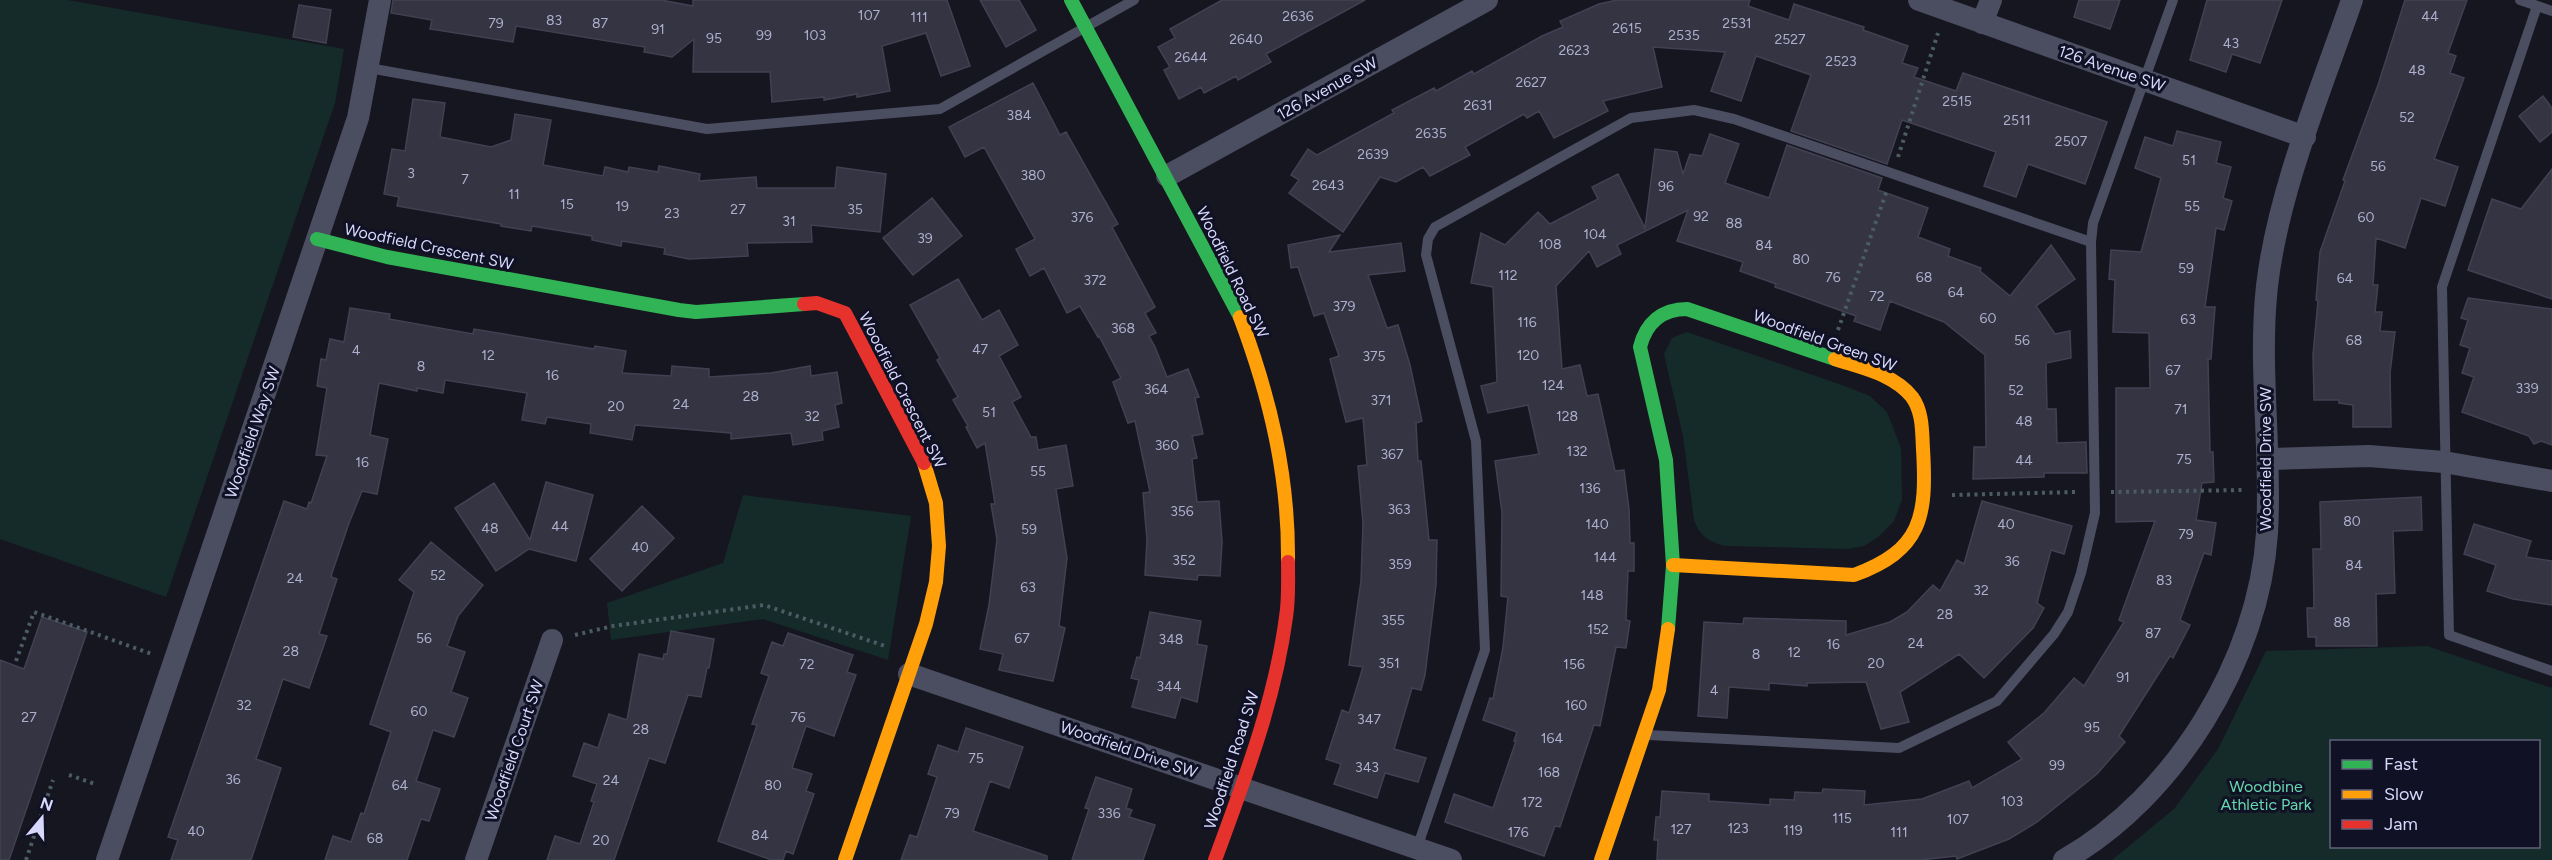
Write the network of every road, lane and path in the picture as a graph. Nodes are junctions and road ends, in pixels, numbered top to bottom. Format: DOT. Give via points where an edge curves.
graph roads {
  1 [pos="380,0"];
  2 [pos="1071,0"];
  3 [pos="1134,0"];
  4 [pos="1487,0"];
  5 [pos="1919,0"];
  6 [pos="1991,0"];
  7 [pos="2172,0"];
  8 [pos="2352,0"];
  9 [pos="2520,0"];
  10 [pos="2537,6"];
  11 [pos="2552,11"];
  12 [pos="1982,23"];
  13 [pos="1086,26"];
  14 [pos="369,68"];
  15 [pos="2146,80"];
  16 [pos="2305,137"];
  17 [pos="1167,176"];
  18 [pos="317,239"];
  19 [pos="2091,242"];
  20 [pos="2268,459"];
  21 [pos="2444,462"];
  22 [pos="2552,481"];
  23 [pos="1673,566"];
  24 [pos="552,640"];
  25 [pos="894,650"];
  26 [pos="153,654"];
  27 [pos="16,662"];
  28 [pos="2552,670"];
  29 [pos="909,674"];
  30 [pos="1645,735"];
  31 [pos="69,775"];
  32 [pos="53,780"];
  33 [pos="95,784"];
  34 [pos="1241,788"];
  35 [pos="1417,848"];
  36 [pos="26,860"];
  37 [pos="107,860"];
  38 [pos="476,860"];
  39 [pos="845,860"];
  40 [pos="1215,860"];
  41 [pos="1451,860"];
  42 [pos="1601,860"];
  43 [pos="2064,860"];
  1 -- 14 [label="street, Woodfield Way SW"];
  2 -- 13 [label="street, Woodfield Road SW"];
  3 -- 13 [label="lane"];
  4 -- 17 [label="street, 126 Avenue SW"];
  5 -- 12 [label="street, 126 Avenue SW"];
  6 -- 12 [label="street"];
  7 -- 15 [label="lane"];
  8 -- 16 [label="street, Woodfield Drive SW"];
  9 -- 10 [label="lane"];
  10 -- 11 [label="lane"];
  10 -- 21 [label="lane" via="2442,287"];
  12 -- 15 [label="street, 126 Avenue SW"];
  13 -- 14 [label="lane" via="940,110 707,129"];
  13 -- 17 [label="street, Woodfield Road SW"];
  14 -- 18 [label="street, Woodfield Way SW" via="358,118"];
  15 -- 16 [label="street, 126 Avenue SW"];
  15 -- 19 [label="lane" via="2093,223"];
  16 -- 20 [label="street, Woodfield Drive SW" via="2284,199 2268,284 2264,351"];
  17 -- 34 [label="street, Woodfield Road SW" via="1240,316 1256,358 1276,430 1287,496 1286,617 1264,713"];
  18 -- 29 [label="street, Woodfield Crescent SW" via="387,257 679,310 816,303 845,313 923,460 936,503 936,582"];
  18 -- 37 [label="street, Woodfield Way SW"];
  19 -- 30 [label="lane" via="2095,513 2068,612 1997,701 1899,748"];
  19 -- 35 [label="lane" via="1734,119 1694,110 1631,118 1435,227 1425,255 1476,441 1485,650"];
  20 -- 21 [label="street" via="2369,456"];
  20 -- 43 [label="street, Woodfield Drive SW" via="2266,536 2260,578 2242,640 2217,699 2155,785 2102,833"];
  21 -- 22 [label="street"];
  21 -- 28 [label="lane" via="2449,635"];
  23 -- 23 [label="street, Woodfield Green SW" via="1854,574 1878,568 1908,543 1920,521 1925,495 1922,415 1917,403 1891,378 1693,311 1675,309 1657,317 1643,335 1640,347 1666,460"];
  23 -- 30 [label="street, Woodfield Green SW" via="1659,690"];
  24 -- 25 [label="path" via="613,626 764,605"];
  24 -- 38 [label="street, Woodfield Court SW"];
  26 -- 27 [label="path" via="34,612"];
  29 -- 34 [label="street, Woodfield Drive SW"];
  29 -- 39 [label="street, Woodfield Crescent SW"];
  30 -- 42 [label="street, Woodfield Green SW"];
  31 -- 33 [label="path"];
  32 -- 36 [label="path"];
  34 -- 35 [label="street, Woodfield Drive SW"];
  34 -- 40 [label="street, Woodfield Road SW"];
  35 -- 41 [label="street, Woodfield Drive SW"];
}
